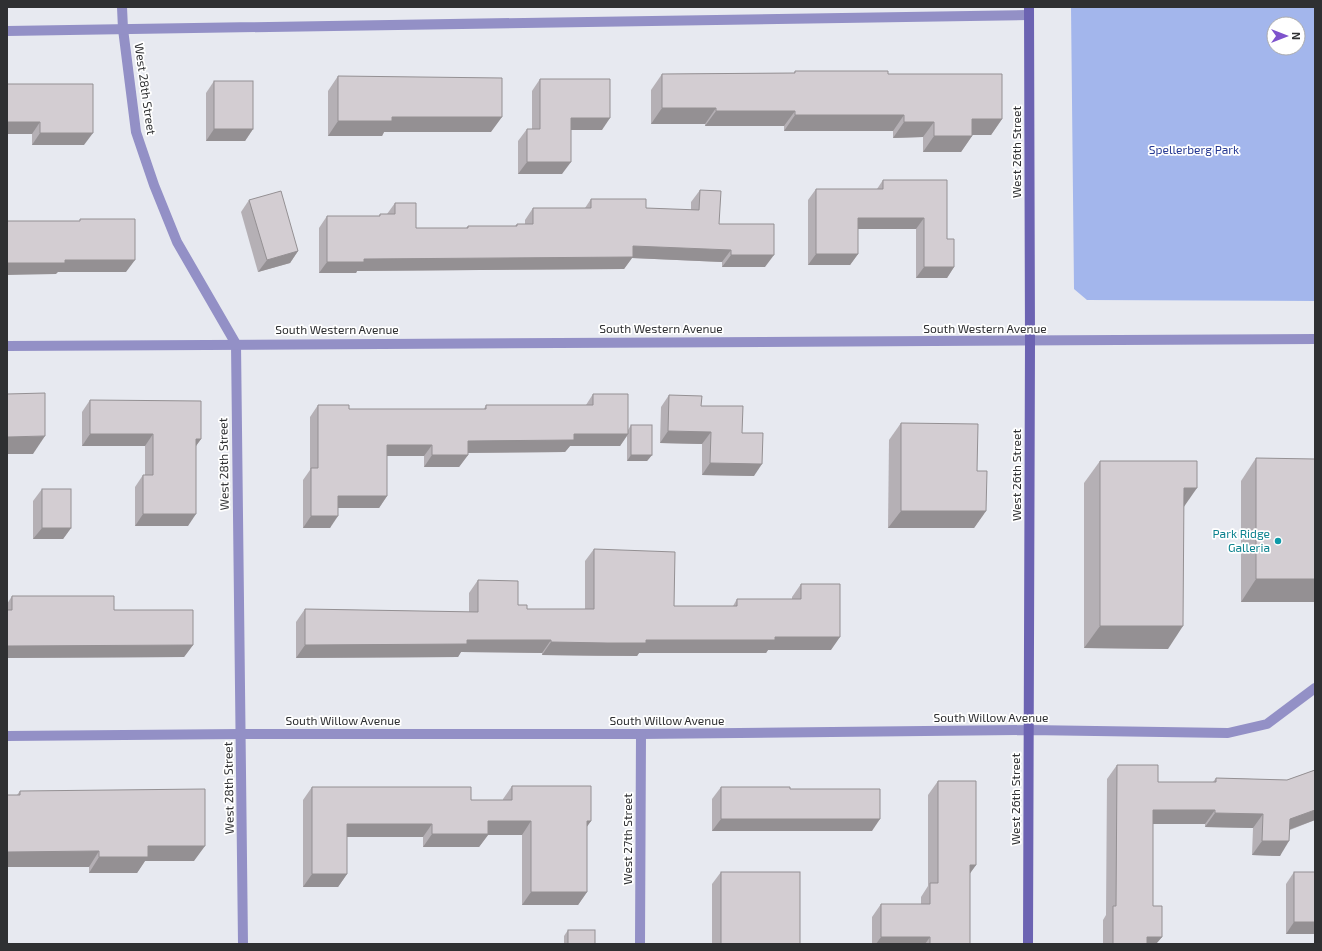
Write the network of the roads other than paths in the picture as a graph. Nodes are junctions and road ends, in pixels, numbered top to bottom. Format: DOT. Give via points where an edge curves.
graph roads {
  1 [pos="122,7"];
  2 [pos="1029,11"];
  3 [pos="123,29"];
  4 [pos="7,31"];
  5 [pos="1315,339"];
  6 [pos="1030,342"];
  7 [pos="236,344"];
  8 [pos="7,346"];
  9 [pos="1315,688"];
  10 [pos="1029,730"];
  11 [pos="241,734"];
  12 [pos="641,734"];
  13 [pos="7,736"];
  14 [pos="243,944"];
  15 [pos="640,944"];
  16 [pos="1028,944"];
  1 -- 3 [label="street, West 28th Street"];
  2 -- 3 [label="street"];
  2 -- 6 [label="main road, West 26th Street"];
  3 -- 4 [label="street"];
  3 -- 7 [label="street, West 28th Street" via="136,132 154,186 176,242"];
  5 -- 6 [label="street, South Western Avenue"];
  6 -- 7 [label="street, South Western Avenue"];
  6 -- 10 [label="main road, West 26th Street"];
  7 -- 8 [label="street, South Western Avenue"];
  7 -- 11 [label="street, West 28th Street"];
  9 -- 10 [label="street, South Willow Avenue" via="1266,724 1228,733"];
  10 -- 12 [label="street, South Willow Avenue"];
  10 -- 16 [label="main road, West 26th Street"];
  11 -- 12 [label="street, South Willow Avenue"];
  11 -- 13 [label="street, South Willow Avenue"];
  11 -- 14 [label="street, West 28th Street"];
  12 -- 15 [label="street, West 27th Street"];
}
